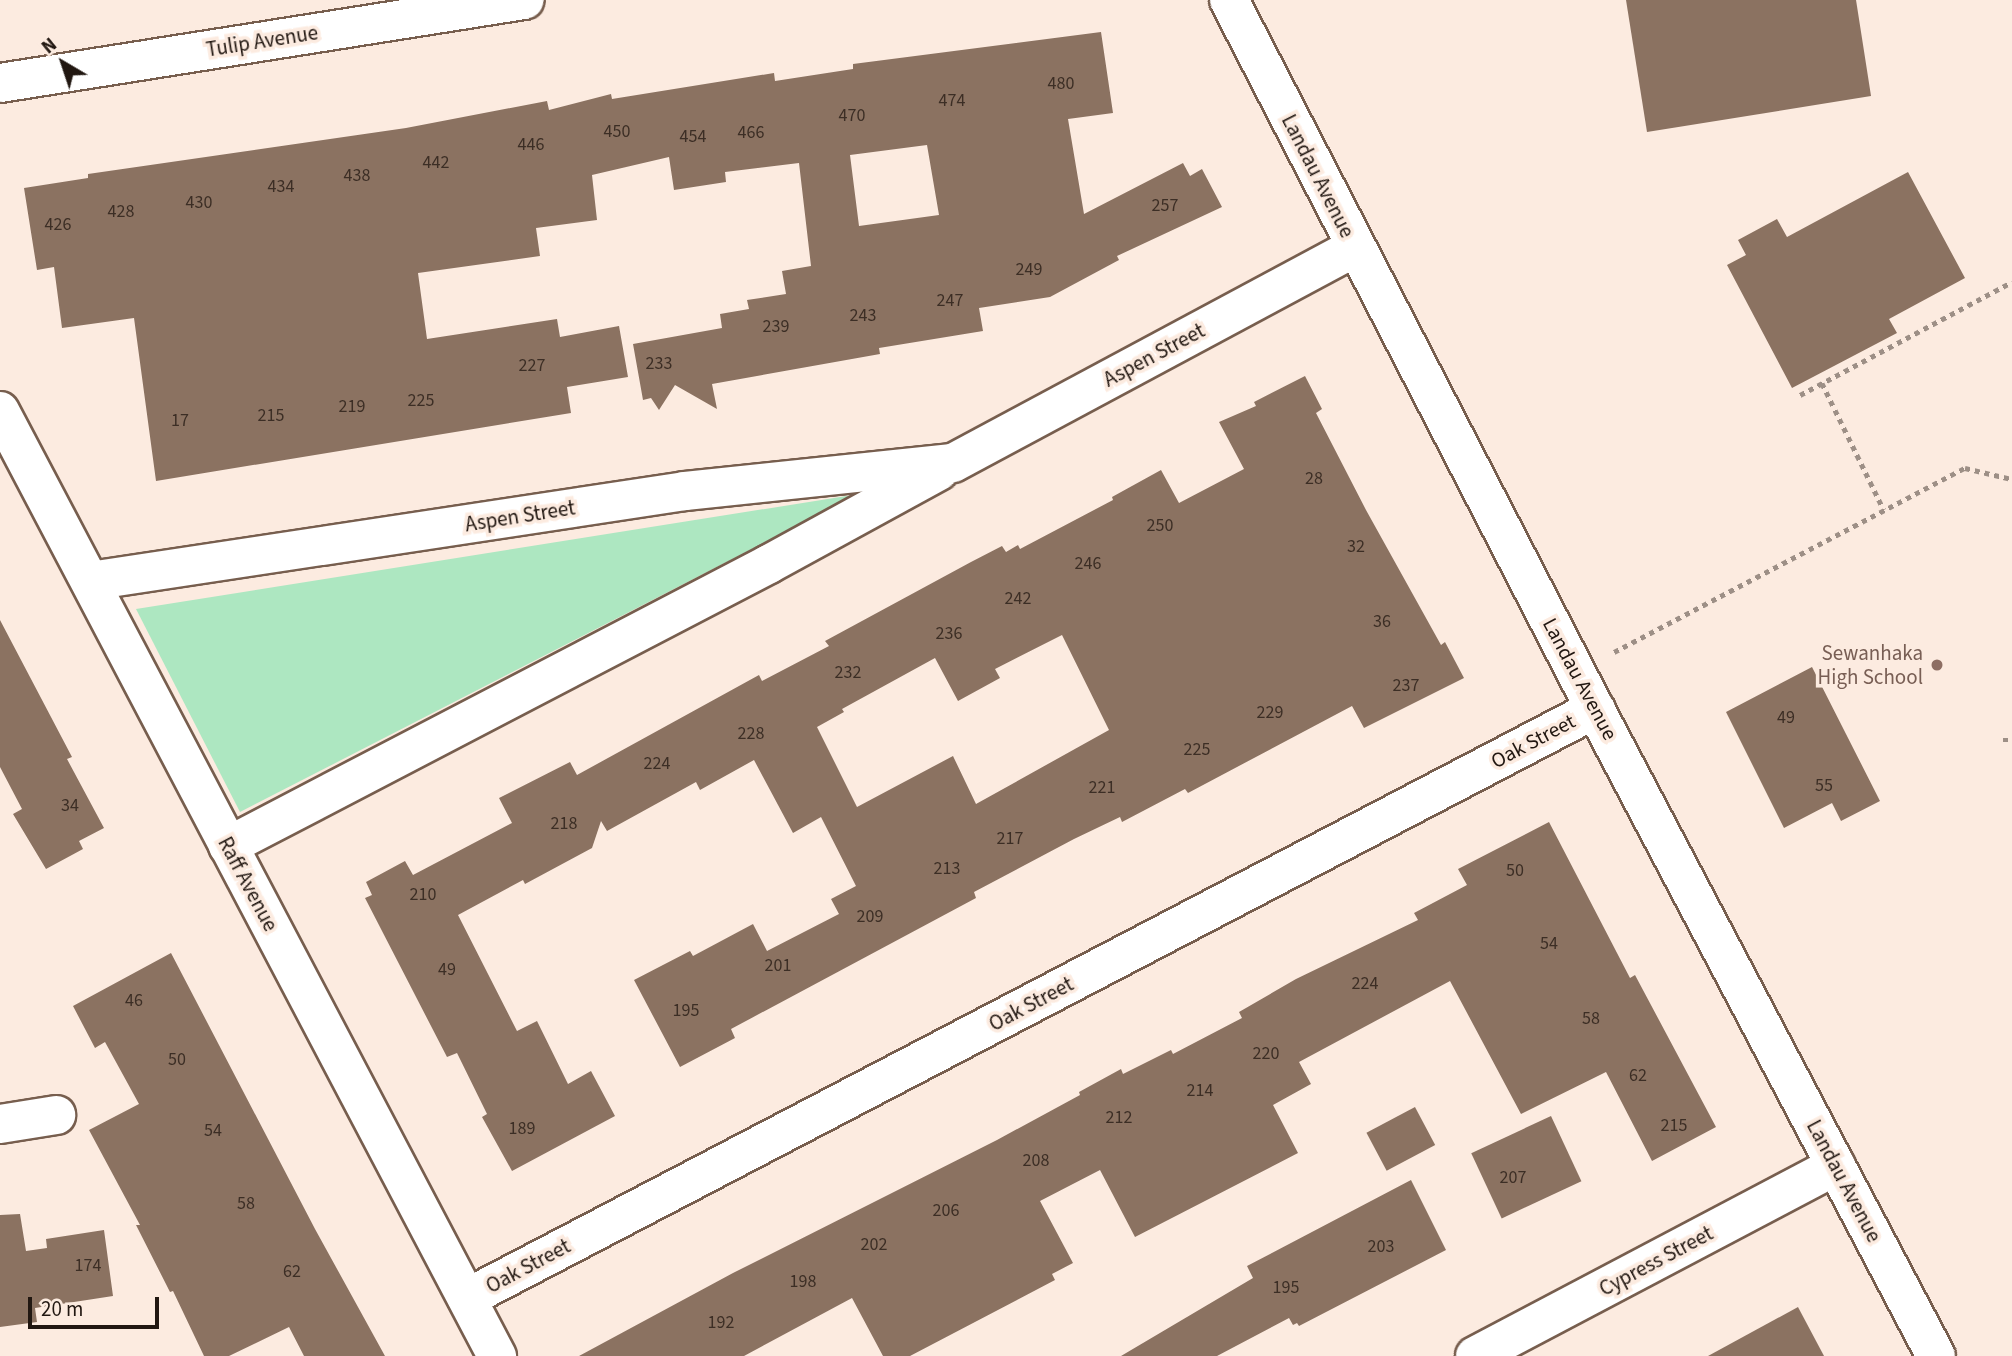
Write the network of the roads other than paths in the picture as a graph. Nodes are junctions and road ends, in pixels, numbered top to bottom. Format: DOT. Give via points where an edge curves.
graph roads {
  1 [pos="524,0"];
  2 [pos="1228,0"];
  3 [pos="0,83"];
  4 [pos="1355,247"];
  5 [pos="0,411"];
  6 [pos="953,463"];
  7 [pos="90,581"];
  8 [pos="1595,709"];
  9 [pos="228,846"];
  10 [pos="57,1115"];
  11 [pos="0,1124"];
  12 [pos="1836,1166"];
  13 [pos="467,1298"];
  14 [pos="497,1356"];
  15 [pos="1475,1356"];
  16 [pos="1936,1356"];
  1 -- 3 [label="street, Tulip Avenue"];
  2 -- 4 [label="street, Landau Avenue"];
  4 -- 6 [label="street, Aspen Street"];
  4 -- 8 [label="street, Landau Avenue"];
  5 -- 7 [label="street, Raff Avenue"];
  6 -- 7 [label="street, Aspen Street" via="685,491"];
  6 -- 9 [label="street, Aspen Street"];
  7 -- 9 [label="street, Raff Avenue"];
  8 -- 12 [label="street, Landau Avenue"];
  8 -- 13 [label="street, Oak Street"];
  9 -- 13 [label="street, Raff Avenue"];
  10 -- 11 [label="street"];
  12 -- 15 [label="street, Cypress Street"];
  12 -- 16 [label="street, Landau Avenue"];
  13 -- 14 [label="street, Raff Avenue"];
}
